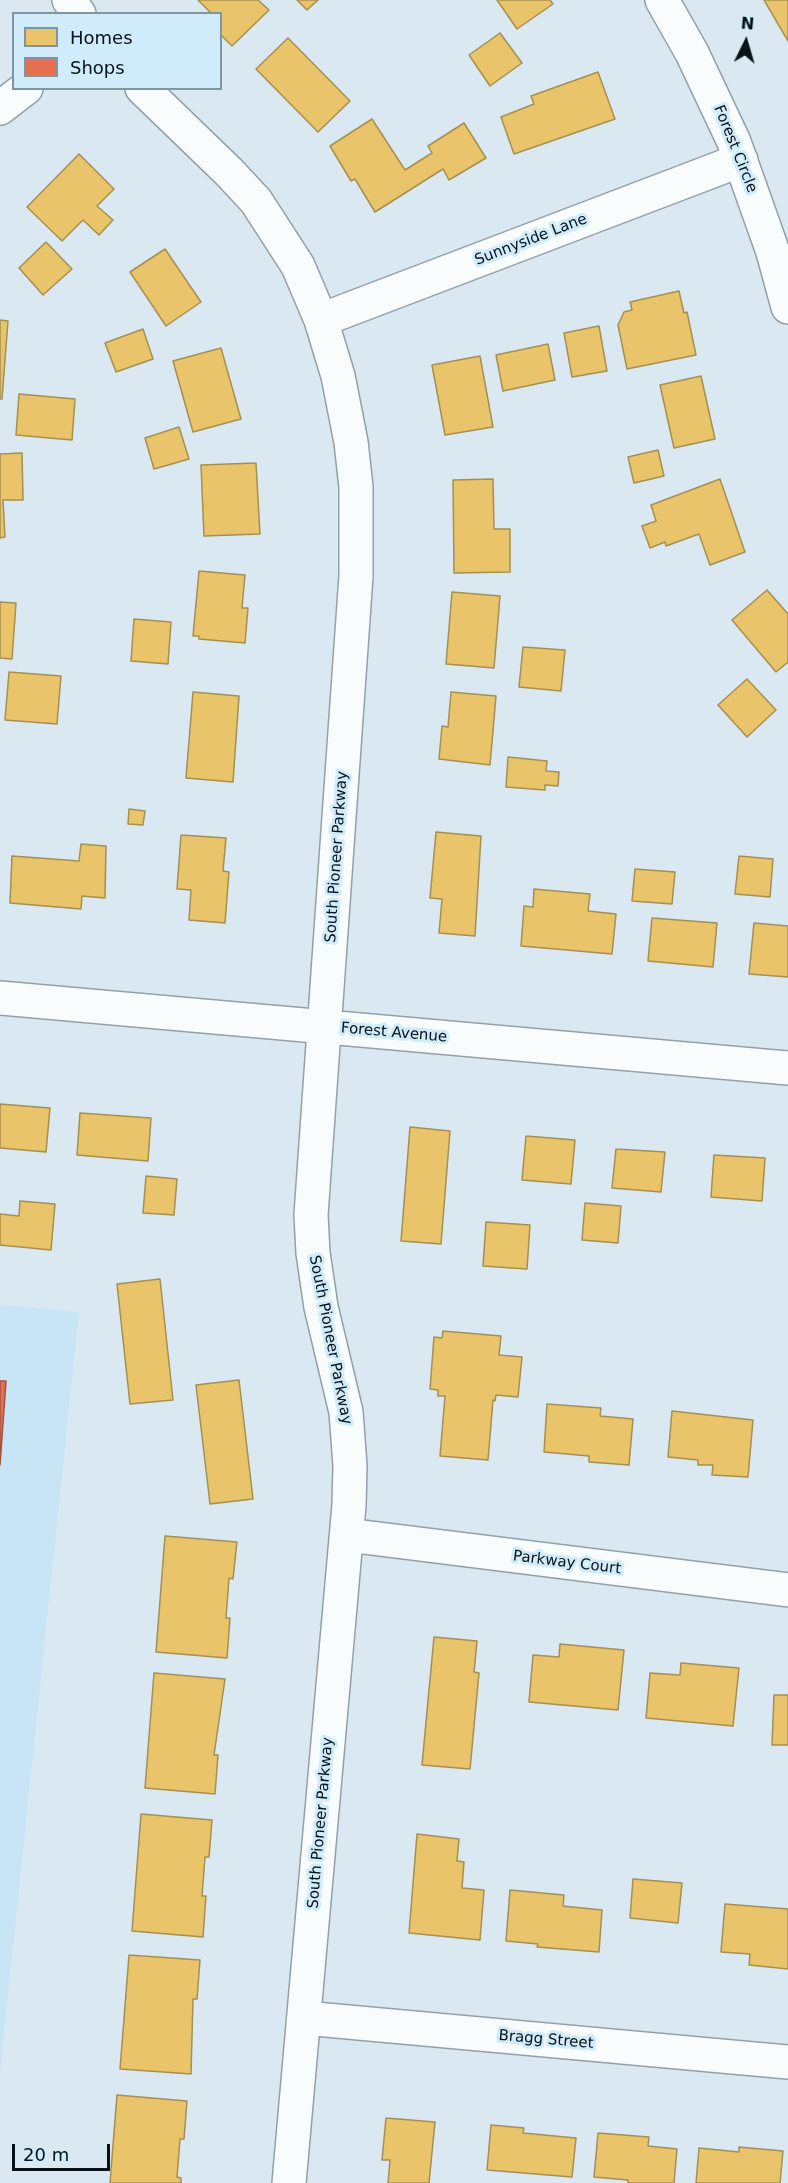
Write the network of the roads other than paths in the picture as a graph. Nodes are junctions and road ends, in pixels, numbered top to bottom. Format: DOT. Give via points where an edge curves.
graph roads {
  1 [pos="662,0"];
  2 [pos="24,90"];
  3 [pos="144,90"];
  4 [pos="0,108"];
  5 [pos="741,160"];
  6 [pos="788,307"];
  7 [pos="321,320"];
  8 [pos="0,999"];
  9 [pos="326,1027"];
  10 [pos="788,1068"];
  11 [pos="346,1535"];
  12 [pos="788,1590"];
  13 [pos="304,2018"];
  14 [pos="788,2062"];
  15 [pos="289,2183"];
  1 -- 5 [label="street, Forest Circle"];
  2 -- 4 [label="street"];
  3 -- 7 [label="street, South Pioneer Parkway" via="260,206 298,266"];
  5 -- 6 [label="street, Forest Circle"];
  5 -- 7 [label="street, Sunnyside Lane"];
  7 -- 9 [label="street, South Pioneer Parkway" via="347,420 357,531"];
  8 -- 9 [label="street, Forest Avenue"];
  9 -- 10 [label="street, Forest Avenue"];
  9 -- 11 [label="street, South Pioneer Parkway" via="312,1230 321,1308 342,1389 349,1435"];
  11 -- 12 [label="street, Parkway Court"];
  11 -- 13 [label="street, South Pioneer Parkway"];
  13 -- 14 [label="street, Bragg Street"];
  13 -- 15 [label="street, South Pioneer Parkway"];
}
